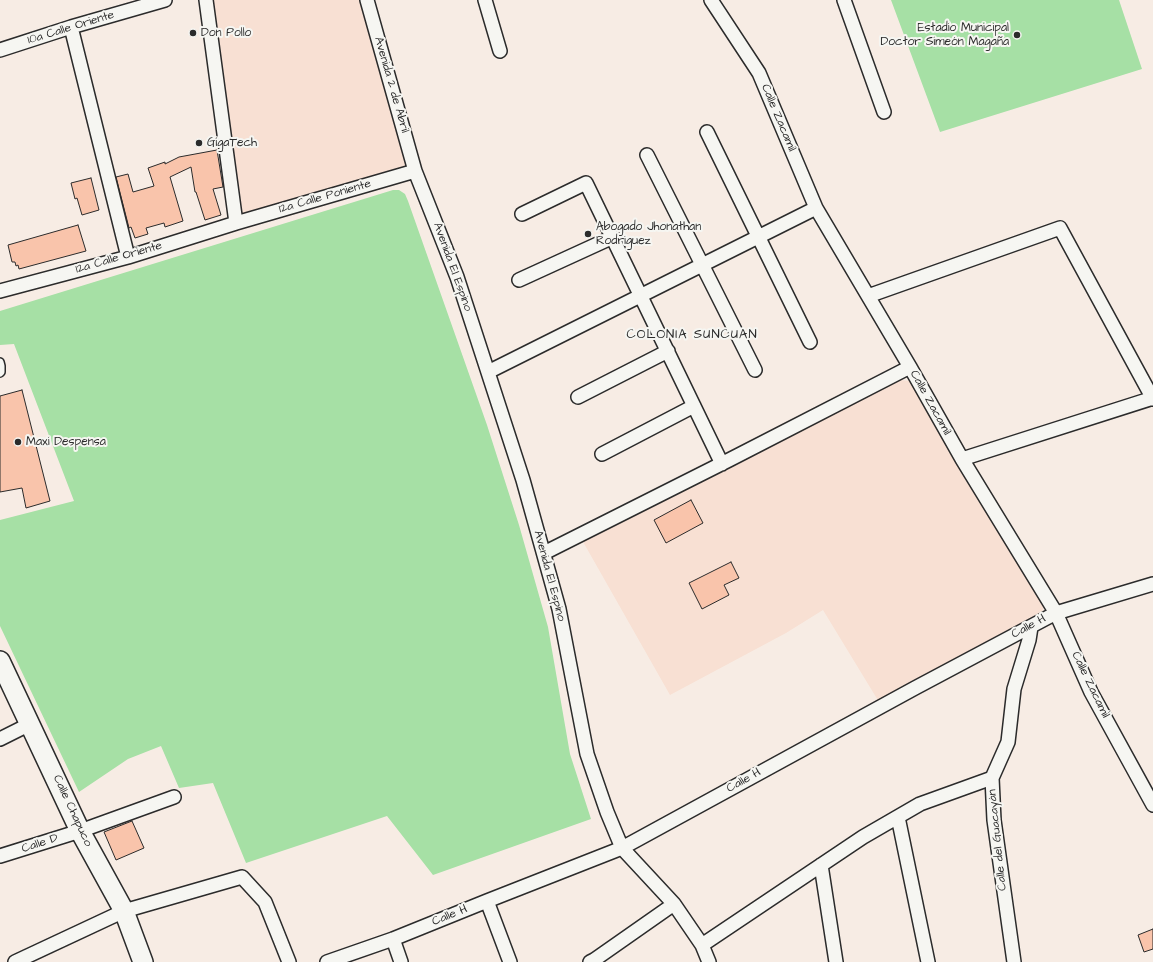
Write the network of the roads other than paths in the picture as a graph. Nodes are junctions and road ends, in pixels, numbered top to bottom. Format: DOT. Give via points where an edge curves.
graph roads {
  1 [pos="165,0"];
  2 [pos="206,0"];
  3 [pos="367,0"];
  4 [pos="485,0"];
  5 [pos="711,0"];
  6 [pos="844,0"];
  7 [pos="71,27"];
  8 [pos="0,50"];
  9 [pos="500,51"];
  10 [pos="884,112"];
  11 [pos="707,132"];
  12 [pos="646,155"];
  13 [pos="415,171"];
  14 [pos="816,208"];
  15 [pos="522,214"];
  16 [pos="236,223"];
  17 [pos="759,236"];
  18 [pos="612,237"];
  19 [pos="128,257"];
  20 [pos="702,265"];
  21 [pos="519,280"];
  22 [pos="0,291"];
  23 [pos="641,295"];
  24 [pos="868,296"];
  25 [pos="810,342"];
  26 [pos="668,351"];
  27 [pos="0,362"];
  28 [pos="910,367"];
  29 [pos="755,370"];
  30 [pos="488,372"];
  31 [pos="0,373"];
  32 [pos="578,397"];
  33 [pos="1153,398"];
  34 [pos="694,406"];
  35 [pos="602,454"];
  36 [pos="962,459"];
  37 [pos="722,464"];
  38 [pos="544,553"];
  39 [pos="1153,584"];
  40 [pos="1056,613"];
  41 [pos="1030,627"];
  42 [pos="1,667"];
  43 [pos="30,724"];
  44 [pos="0,739"];
  45 [pos="992,778"];
  46 [pos="174,797"];
  47 [pos="1153,804"];
  48 [pos="898,817"];
  49 [pos="80,831"];
  50 [pos="622,848"];
  51 [pos="0,856"];
  52 [pos="821,865"];
  53 [pos="487,901"];
  54 [pos="674,904"];
  55 [pos="124,911"];
  56 [pos="393,939"];
  57 [pos="702,945"];
  58 [pos="15,962"];
  59 [pos="143,962"];
  60 [pos="289,962"];
  61 [pos="327,962"];
  62 [pos="400,962"];
  63 [pos="510,962"];
  64 [pos="590,962"];
  65 [pos="710,962"];
  66 [pos="836,962"];
  67 [pos="928,962"];
  68 [pos="1014,962"];
  1 -- 7 [label="street, 10a Calle Oriente"];
  2 -- 16 [label="street"];
  3 -- 13 [label="street, Avenida 2 de Abril"];
  4 -- 9 [label="street"];
  5 -- 14 [label="street, Calle Zacamil" via="759,73"];
  6 -- 10 [label="street"];
  7 -- 8 [label="street, 10a Calle Oriente"];
  7 -- 19 [label="street"];
  11 -- 17 [label="street"];
  12 -- 20 [label="street"];
  13 -- 16 [label="street, 12a Calle Poniente"];
  13 -- 30 [label="street, Avenida El Espino" via="457,277"];
  14 -- 17 [label="street"];
  14 -- 24 [label="street, Calle Zacamil"];
  15 -- 18 [label="street" via="586,183"];
  16 -- 19 [label="street, 12a Calle Oriente"];
  17 -- 20 [label="street"];
  17 -- 25 [label="street"];
  18 -- 21 [label="street"];
  18 -- 23 [label="street"];
  19 -- 22 [label="street, 12a Calle Oriente"];
  20 -- 23 [label="street"];
  20 -- 29 [label="street"];
  23 -- 26 [label="street"];
  23 -- 30 [label="street"];
  24 -- 28 [label="street, Calle Zacamil"];
  24 -- 33 [label="street" via="1060,228"];
  26 -- 32 [label="street"];
  26 -- 34 [label="street"];
  27 -- 31 [label="lane"];
  28 -- 36 [label="street, Calle Zacamil"];
  28 -- 37 [label="street"];
  30 -- 38 [label="street, Avenida El Espino"];
  33 -- 36 [label="street"];
  34 -- 35 [label="street"];
  34 -- 37 [label="street"];
  36 -- 40 [label="street, Calle Zacamil"];
  37 -- 38 [label="street"];
  38 -- 50 [label="street, Avenida El Espino" via="559,609 587,754"];
  39 -- 40 [label="street, Calle H"];
  40 -- 41 [label="street, Calle H"];
  40 -- 47 [label="street, Calle Zacamil" via="1091,692"];
  41 -- 45 [label="street, Calle del Guacayán" via="1029,640 1014,689 1008,742"];
  41 -- 50 [label="street, Calle H"];
  42 -- 43 [label="street, Calle Chapuco"];
  43 -- 44 [label="street"];
  43 -- 49 [label="street, Calle Chapuco"];
  45 -- 48 [label="street" via="920,804"];
  45 -- 68 [label="street, Calle del Guacayán" via="994,820"];
  46 -- 49 [label="street, Calle D"];
  48 -- 52 [label="street"];
  48 -- 67 [label="street"];
  49 -- 51 [label="street, Calle D"];
  49 -- 55 [label="street, Calle Chapuco"];
  50 -- 53 [label="street, Calle H"];
  50 -- 54 [label="street, Avenida El Espino"];
  52 -- 57 [label="street"];
  52 -- 66 [label="street"];
  53 -- 56 [label="street, Calle H"];
  53 -- 63 [label="street"];
  54 -- 57 [label="street, Avenida El Espino"];
  54 -- 64 [label="street"];
  55 -- 58 [label="street"];
  55 -- 59 [label="street, Calle Chapuco"];
  55 -- 60 [label="street" via="242,877 265,902"];
  56 -- 61 [label="street, Calle H"];
  56 -- 62 [label="street"];
  57 -- 65 [label="street, Avenida El Espino"];
}
